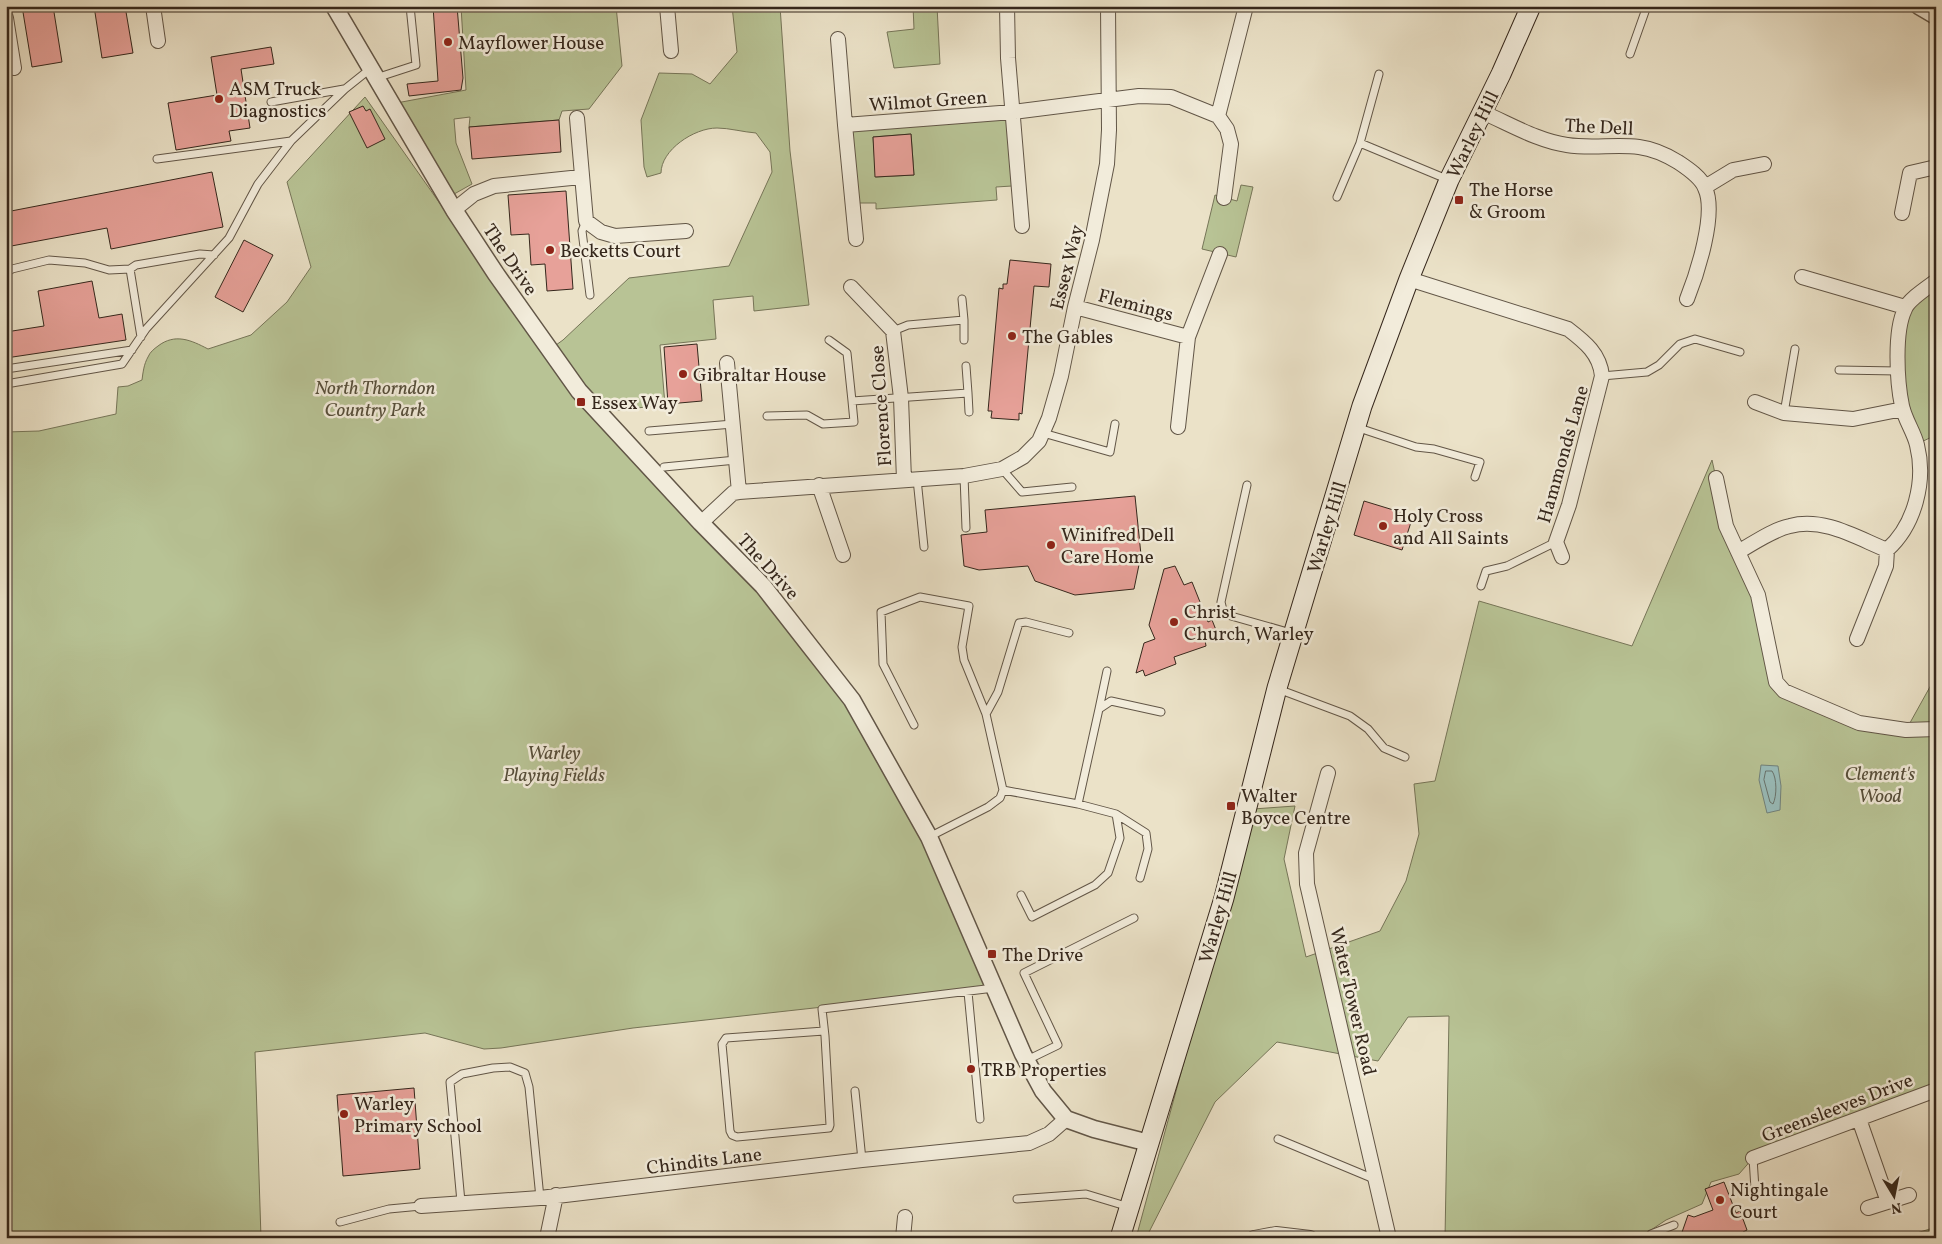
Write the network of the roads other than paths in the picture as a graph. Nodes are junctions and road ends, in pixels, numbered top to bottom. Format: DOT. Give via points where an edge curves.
graph roads {
  1 [pos="153,6"];
  2 [pos="335,6"];
  3 [pos="410,6"];
  4 [pos="667,6"];
  5 [pos="1007,6"];
  6 [pos="1108,6"];
  7 [pos="1246,6"];
  8 [pos="1531,6"];
  9 [pos="1647,6"];
  10 [pos="1919,6"];
  11 [pos="1936,16"];
  12 [pos="6,18"];
  13 [pos="838,39"];
  14 [pos="158,41"];
  15 [pos="671,51"];
  16 [pos="1630,54"];
  17 [pos="14,68"];
  18 [pos="373,73"];
  19 [pos="1380,74"];
  20 [pos="345,89"];
  21 [pos="1109,99"];
  22 [pos="271,102"];
  23 [pos="1013,112"];
  24 [pos="1482,112"];
  25 [pos="1218,116"];
  26 [pos="578,118"];
  27 [pos="845,125"];
  28 [pos="291,140"];
  29 [pos="1360,143"];
  30 [pos="157,159"];
  31 [pos="1764,164"];
  32 [pos="1936,167"];
  33 [pos="581,177"];
  34 [pos="1449,180"];
  35 [pos="1705,187"];
  36 [pos="1337,197"];
  37 [pos="1224,198"];
  38 [pos="454,210"];
  39 [pos="1902,213"];
  40 [pos="586,222"];
  41 [pos="1022,226"];
  42 [pos="686,231"];
  43 [pos="856,239"];
  44 [pos="1220,254"];
  45 [pos="214,255"];
  46 [pos="130,269"];
  47 [pos="6,273"];
  48 [pos="1802,277"];
  49 [pos="1409,279"];
  50 [pos="1936,281"];
  51 [pos="851,286"];
  52 [pos="590,295"];
  53 [pos="962,299"];
  54 [pos="1687,299"];
  55 [pos="1074,307"];
  56 [pos="1905,307"];
  57 [pos="964,320"];
  58 [pos="893,331"];
  59 [pos="141,337"];
  60 [pos="1188,337"];
  61 [pos="829,340"];
  62 [pos="964,340"];
  63 [pos="1795,349"];
  64 [pos="132,350"];
  65 [pos="1740,352"];
  66 [pos="727,363"];
  67 [pos="966,366"];
  68 [pos="6,369"];
  69 [pos="1839,370"];
  70 [pos="1899,371"];
  71 [pos="1602,376"];
  72 [pos="6,384"];
  73 [pos="968,393"];
  74 [pos="901,398"];
  75 [pos="852,401"];
  76 [pos="1755,402"];
  77 [pos="1903,409"];
  78 [pos="969,412"];
  79 [pos="1784,413"];
  80 [pos="767,416"];
  81 [pos="733,424"];
  82 [pos="1115,424"];
  83 [pos="1178,427"];
  84 [pos="1356,427"];
  85 [pos="649,431"];
  86 [pos="1043,434"];
  87 [pos="736,460"];
  88 [pos="664,467"];
  89 [pos="1002,470"];
  90 [pos="964,476"];
  91 [pos="1475,477"];
  92 [pos="1716,478"];
  93 [pos="911,479"];
  94 [pos="819,485"];
  95 [pos="1247,485"];
  96 [pos="1072,487"];
  97 [pos="739,492"];
  98 [pos="701,523"];
  99 [pos="966,528"];
  100 [pos="1556,542"];
  101 [pos="924,547"];
  102 [pos="1887,550"];
  103 [pos="1738,552"];
  104 [pos="843,555"];
  105 [pos="1562,557"];
  106 [pos="1481,586"];
  107 [pos="1069,633"];
  108 [pos="1294,634"];
  109 [pos="1857,639"];
  110 [pos="1106,671"];
  111 [pos="1277,688"];
  112 [pos="1099,709"];
  113 [pos="1161,712"];
  114 [pos="986,714"];
  115 [pos="914,724"];
  116 [pos="1936,729"];
  117 [pos="1405,757"];
  118 [pos="1328,773"];
  119 [pos="1003,790"];
  120 [pos="1078,804"];
  121 [pos="1116,814"];
  122 [pos="928,837"];
  123 [pos="1140,878"];
  124 [pos="1021,895"];
  125 [pos="1134,918"];
  126 [pos="995,988"];
  127 [pos="968,992"];
  128 [pos="824,1031"];
  129 [pos="1027,1060"];
  130 [pos="855,1090"];
  131 [pos="1936,1090"];
  132 [pos="980,1119"];
  133 [pos="1066,1119"];
  134 [pos="1859,1119"];
  135 [pos="1278,1138"];
  136 [pos="1149,1143"];
  137 [pos="1752,1158"];
  138 [pos="862,1160"];
  139 [pos="1377,1180"];
  140 [pos="1755,1189"];
  141 [pos="1909,1195"];
  142 [pos="556,1196"];
  143 [pos="540,1198"];
  144 [pos="1017,1199"];
  145 [pos="461,1202"];
  146 [pos="1888,1202"];
  147 [pos="422,1206"];
  148 [pos="1130,1207"];
  149 [pos="1868,1208"];
  150 [pos="905,1217"];
  151 [pos="340,1222"];
  152 [pos="1674,1225"];
  153 [pos="547,1238"];
  154 [pos="903,1238"];
  155 [pos="1120,1238"];
  156 [pos="1254,1238"];
  157 [pos="1310,1238"];
  158 [pos="1389,1238"];
  159 [pos="1649,1238"];
  1 -- 14 [label="street"];
  2 -- 18 [label="street, The Drive"];
  3 -- 18 [label="lane" via="416,65"];
  4 -- 15 [label="street"];
  5 -- 23 [label="street"];
  6 -- 21 [label="street, Essex Way"];
  7 -- 25 [label="street"];
  8 -- 24 [label="main road, Warley Hill"];
  9 -- 16 [label="lane"];
  10 -- 11 [label="street"];
  12 -- 17 [label="street"];
  13 -- 27 [label="street, Wilmot Green"];
  18 -- 20 [label="lane"];
  18 -- 38 [label="street, The Drive"];
  19 -- 29 [label="lane"];
  20 -- 22 [label="lane"];
  20 -- 28 [label="lane"];
  21 -- 23 [label="street, Wilmot Green"];
  21 -- 25 [label="street, Wilmot Green" via="1171,97"];
  21 -- 55 [label="street, Essex Way" via="1108,164"];
  23 -- 27 [label="street, Wilmot Green"];
  23 -- 41 [label="street, Wilmot Green"];
  24 -- 34 [label="main road, Warley Hill"];
  24 -- 35 [label="street, The Dell" via="1547,141 1565,145 1638,147 1662,152 1690,169"];
  25 -- 37 [label="street" via="1227,129 1231,144"];
  26 -- 33 [label="street"];
  27 -- 43 [label="street, Wilmot Green"];
  28 -- 30 [label="lane"];
  28 -- 45 [label="lane" via="258,184 229,238"];
  29 -- 34 [label="lane"];
  29 -- 36 [label="lane"];
  31 -- 35 [label="street" via="1733,170"];
  32 -- 39 [label="street" via="1910,173"];
  33 -- 38 [label="street" via="494,186 474,194"];
  33 -- 40 [label="street"];
  34 -- 49 [label="main road, Warley Hill"];
  35 -- 54 [label="street" via="1708,208 1702,253"];
  38 -- 98 [label="street, The Drive" via="579,391"];
  40 -- 42 [label="street" via="614,236"];
  40 -- 52 [label="lane" via="582,231"];
  44 -- 60 [label="street"];
  45 -- 46 [label="lane" via="200,254 136,265"];
  45 -- 59 [label="lane"];
  46 -- 47 [label="lane" via="109,270 85,263 49,260"];
  46 -- 59 [label="lane"];
  48 -- 56 [label="street"];
  49 -- 71 [label="street, Hammonds Lane" via="1568,329 1596,354"];
  49 -- 84 [label="main road, Warley Hill"];
  50 -- 56 [label="street"];
  51 -- 58 [label="street, Florence Close"];
  53 -- 57 [label="lane"];
  55 -- 60 [label="street, Flemings"];
  55 -- 86 [label="street, Essex Way" via="1061,376"];
  56 -- 70 [label="street" via="1898,330"];
  57 -- 58 [label="lane" via="908,325"];
  57 -- 62 [label="lane"];
  58 -- 74 [label="street, Florence Close"];
  59 -- 64 [label="lane"];
  60 -- 83 [label="street"];
  61 -- 75 [label="lane" via="847,353"];
  63 -- 79 [label="lane"];
  64 -- 68 [label="lane"];
  64 -- 72 [label="lane" via="122,364"];
  65 -- 71 [label="lane" via="1695,339 1680,344 1647,372"];
  66 -- 81 [label="street"];
  67 -- 73 [label="lane"];
  69 -- 70 [label="lane"];
  70 -- 77 [label="street"];
  71 -- 100 [label="street, Hammonds Lane" via="1569,506"];
  73 -- 74 [label="lane"];
  73 -- 78 [label="lane"];
  74 -- 75 [label="lane"];
  74 -- 93 [label="street, Florence Close"];
  75 -- 80 [label="lane" via="854,422 823,424 806,415"];
  76 -- 79 [label="street"];
  77 -- 79 [label="street" via="1853,419"];
  77 -- 102 [label="street" via="1917,444 1921,477 1908,523 1898,540"];
  81 -- 85 [label="lane"];
  81 -- 87 [label="street"];
  82 -- 86 [label="lane" via="1110,452"];
  84 -- 91 [label="lane" via="1480,462"];
  84 -- 108 [label="main road, Warley Hill"];
  86 -- 89 [label="street, Essex Way" via="1023,456"];
  87 -- 88 [label="lane"];
  87 -- 97 [label="street"];
  89 -- 90 [label="street, Essex Way"];
  89 -- 96 [label="lane" via="1022,492"];
  90 -- 93 [label="street, Essex Way"];
  90 -- 99 [label="lane"];
  92 -- 103 [label="street" via="1726,526"];
  93 -- 94 [label="street, Essex Way"];
  93 -- 101 [label="lane"];
  94 -- 97 [label="street, Essex Way"];
  94 -- 104 [label="street"];
  95 -- 108 [label="lane" via="1221,602 1224,614"];
  97 -- 98 [label="street" via="733,493"];
  98 -- 122 [label="street, The Drive" via="763,586 852,700"];
  100 -- 105 [label="street, Hammonds Lane"];
  100 -- 106 [label="lane" via="1507,566 1486,571"];
  102 -- 103 [label="street" via="1834,528 1810,524 1790,526"];
  102 -- 109 [label="street" via="1886,566"];
  103 -- 116 [label="street" via="1758,596 1776,682 1784,691 1859,723 1906,730"];
  107 -- 114 [label="lane" via="1026,622 1018,623 998,692"];
  108 -- 111 [label="main road, Warley Hill"];
  110 -- 112 [label="lane"];
  111 -- 117 [label="lane" via="1350,716 1368,729 1384,748"];
  111 -- 136 [label="main road, Warley Hill" via="1224,898"];
  112 -- 113 [label="lane" via="1111,701"];
  112 -- 120 [label="lane"];
  114 -- 115 [label="lane" via="964,660 962,647 969,606 920,597 882,612 883,664"];
  114 -- 119 [label="lane"];
  118 -- 139 [label="street, Water Tower Road" via="1306,853 1307,884"];
  119 -- 120 [label="lane"];
  119 -- 122 [label="lane" via="1000,798 988,807"];
  120 -- 121 [label="lane"];
  121 -- 123 [label="lane" via="1146,833 1148,849"];
  121 -- 124 [label="lane" via="1120,838 1108,873 1095,885 1032,917"];
  122 -- 126 [label="street, The Drive"];
  125 -- 129 [label="lane" via="1024,973 1058,1045"];
  126 -- 127 [label="lane"];
  126 -- 129 [label="street, The Drive"];
  127 -- 128 [label="lane" via="822,1009"];
  127 -- 132 [label="lane"];
  128 -- 128 [label="lane" via="829,1128 732,1135 723,1040"];
  129 -- 133 [label="street, The Drive" via="1043,1091"];
  130 -- 138 [label="lane"];
  131 -- 134 [label="street, Greensleeves Drive"];
  133 -- 136 [label="street"];
  133 -- 138 [label="street, Chindits Lane" via="1049,1134 1029,1144"];
  134 -- 137 [label="street, Greensleeves Drive"];
  134 -- 146 [label="street"];
  135 -- 139 [label="lane"];
  136 -- 148 [label="main road, Warley Hill"];
  137 -- 140 [label="lane, Greensleeves Drive"];
  138 -- 142 [label="street, Chindits Lane"];
  139 -- 158 [label="street, Water Tower Road"];
  141 -- 146 [label="street"];
  142 -- 143 [label="street, Chindits Lane"];
  142 -- 153 [label="street"];
  143 -- 145 [label="street, Chindits Lane"];
  143 -- 145 [label="lane" via="529,1087 525,1072 510,1067 462,1074 450,1082"];
  144 -- 148 [label="lane" via="1086,1194"];
  145 -- 147 [label="street, Chindits Lane"];
  146 -- 149 [label="street"];
  147 -- 151 [label="lane, Chindits Lane" via="390,1209"];
  148 -- 155 [label="main road, Warley Hill"];
  150 -- 154 [label="street"];
  152 -- 159 [label="lane" via="1651,1234"];
  156 -- 157 [label="street" via="1276,1234"];
}
